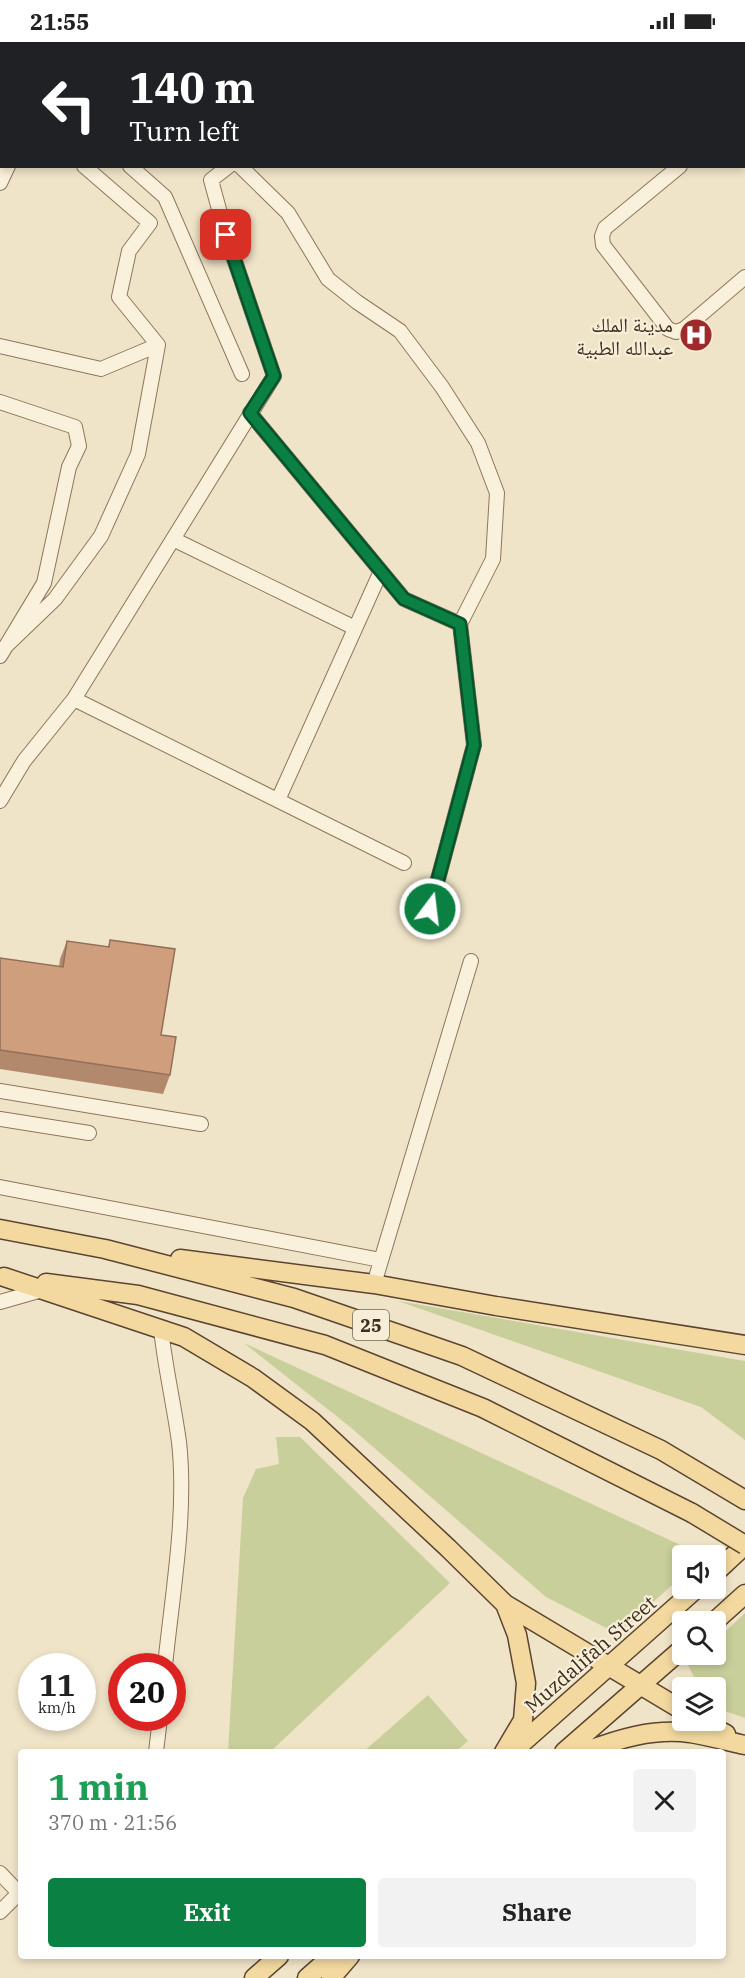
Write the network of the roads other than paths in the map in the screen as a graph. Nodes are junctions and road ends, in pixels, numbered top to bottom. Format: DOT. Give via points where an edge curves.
graph roads {
  1 [pos="7,168"];
  2 [pos="86,168"];
  3 [pos="132,168"];
  4 [pos="226,168"];
  5 [pos="242,168"];
  6 [pos="678,168"];
  7 [pos="0,183"];
  8 [pos="745,277"];
  9 [pos="158,345"];
  10 [pos="0,346"];
  11 [pos="242,374"];
  12 [pos="0,402"];
  13 [pos="250,413"];
  14 [pos="175,540"];
  15 [pos="381,571"];
  16 [pos="460,624"];
  17 [pos="355,628"];
  18 [pos="3,651"];
  19 [pos="75,699"];
  20 [pos="278,800"];
  21 [pos="0,801"];
  22 [pos="404,863"];
  23 [pos="430,909"];
  24 [pos="471,961"];
  25 [pos="0,1091"];
  26 [pos="0,1119"];
  27 [pos="201,1124"];
  28 [pos="89,1133"];
  29 [pos="0,1187"];
  30 [pos="0,1229"];
  31 [pos="105,1249"];
  32 [pos="381,1260"];
  33 [pos="2,1276"];
  34 [pos="374,1284"];
  35 [pos="42,1290"];
  36 [pos="0,1302"];
  37 [pos="160,1329"];
  38 [pos="745,1345"];
  39 [pos="745,1500"];
  40 [pos="745,1545"];
  41 [pos="726,1563"];
  42 [pos="745,1594"];
  43 [pos="685,1599"];
  44 [pos="505,1604"];
  45 [pos="726,1611"];
  46 [pos="166,1653"];
  47 [pos="672,1658"];
  48 [pos="611,1666"];
  49 [pos="641,1685"];
  50 [pos="672,1704"];
  51 [pos="158,1731"];
  52 [pos="720,1731"];
  53 [pos="745,1744"];
  54 [pos="156,1749"];
  55 [pos="506,1749"];
  56 [pos="515,1749"];
  57 [pos="567,1749"];
  58 [pos="591,1749"];
  59 [pos="0,1873"];
  60 [pos="18,1890"];
  61 [pos="18,1894"];
  62 [pos="0,1912"];
  63 [pos="276,1959"];
  64 [pos="329,1959"];
  65 [pos="347,1959"];
  66 [pos="254,1978"];
  67 [pos="307,1978"];
  68 [pos="331,1978"];
  1 -- 7 [label="street"];
  2 -- 9 [label="street" via="150,223 129,251 119,297"];
  3 -- 11 [label="street" via="165,197"];
  4 -- 13 [label="street" via="211,180 274,376"];
  5 -- 16 [label="street" via="288,213 328,279 400,331 478,443 498,493 493,559"];
  6 -- 8 [label="street" via="605,228 603,244 668,329 676,332"];
  9 -- 10 [label="street" via="101,369"];
  9 -- 18 [label="street" via="138,454 101,536 55,599"];
  12 -- 18 [label="street" via="75,427 79,446 69,467 44,584"];
  13 -- 14 [label="street"];
  13 -- 15 [label="street"];
  14 -- 17 [label="street"];
  14 -- 19 [label="street"];
  15 -- 16 [label="street" via="404,599"];
  15 -- 17 [label="street"];
  16 -- 23 [label="street" via="474,745"];
  17 -- 20 [label="street"];
  19 -- 20 [label="street"];
  19 -- 21 [label="street" via="24,761"];
  20 -- 22 [label="street"];
  24 -- 32 [label="street"];
  25 -- 27 [label="street"];
  26 -- 28 [label="street"];
  29 -- 32 [label="street"];
  30 -- 31 [label="main road, 25"];
  31 -- 34 [label="main road"];
  31 -- 39 [label="main road, 25" via="294,1298 462,1356 661,1450"];
  32 -- 34 [label="street"];
  33 -- 35 [label="main road"];
  33 -- 40 [label="main road, 25, bridge" via="138,1296 325,1344 483,1408 692,1513"];
  34 -- 38 [label="main road"];
  35 -- 36 [label="street"];
  35 -- 37 [label="main road"];
  37 -- 44 [label="main road" via="184,1337 253,1378 312,1421"];
  37 -- 46 [label="street" via="179,1443 181,1511"];
  40 -- 41 [label="main road"];
  42 -- 45 [label="main road"];
  43 -- 48 [label="main road, Muzdalifah Street"];
  44 -- 48 [label="main road"];
  44 -- 55 [label="main road" via="517,1635 526,1683 523,1720"];
  47 -- 49 [label="main road"];
  48 -- 49 [label="main road"];
  48 -- 56 [label="main road, Muzdalifah Street"];
  49 -- 50 [label="main road"];
  49 -- 57 [label="main road"];
  51 -- 54 [label="street"];
  52 -- 53 [label="main road"];
  53 -- 58 [label="main road" via="688,1733 648,1733"];
  59 -- 60 [label="street"];
  61 -- 62 [label="street"];
  63 -- 66 [label="main road"];
  64 -- 67 [label="main road"];
  65 -- 68 [label="main road"];
}
